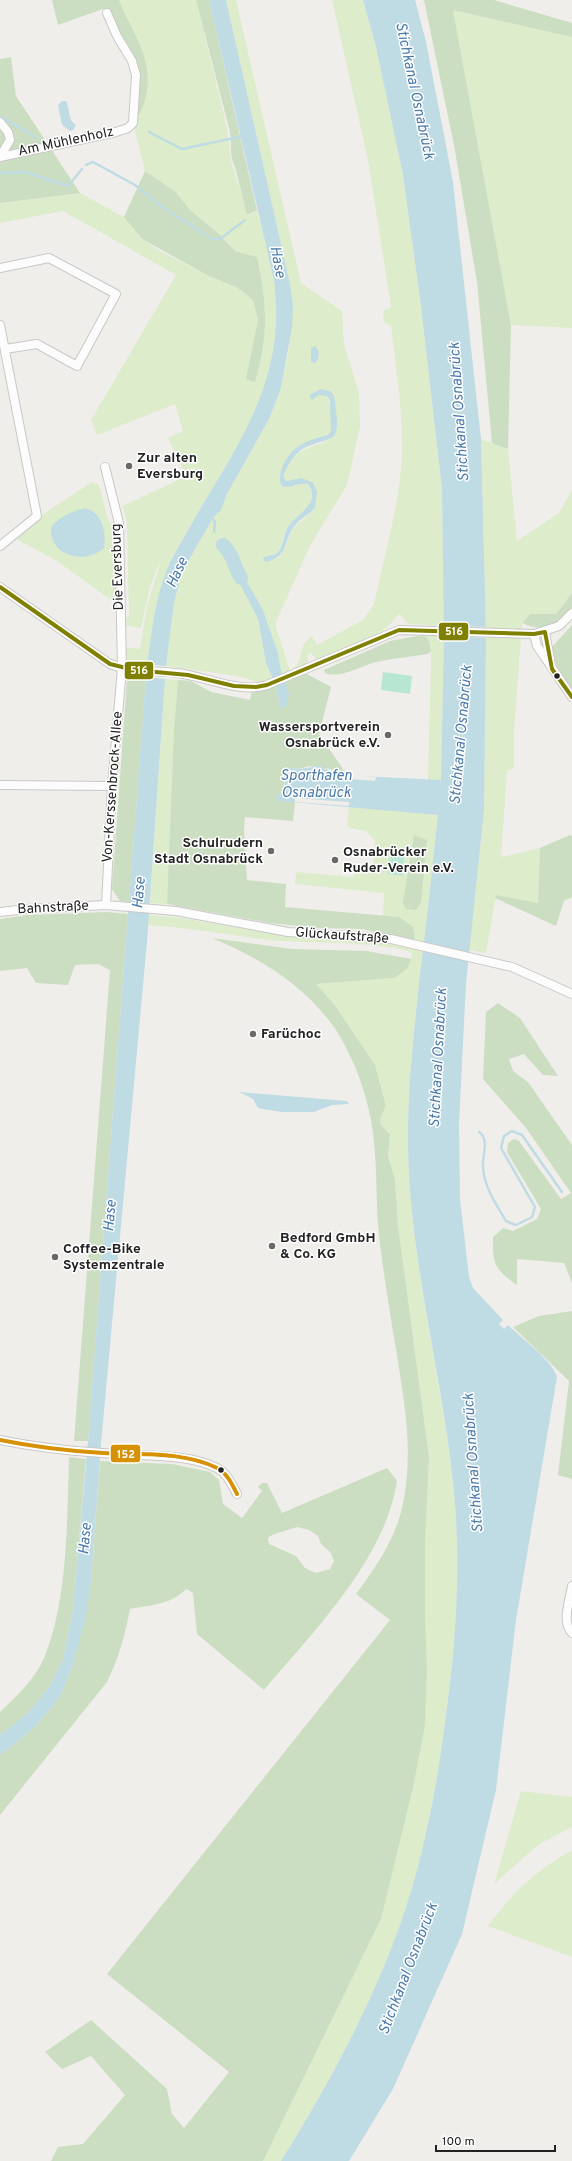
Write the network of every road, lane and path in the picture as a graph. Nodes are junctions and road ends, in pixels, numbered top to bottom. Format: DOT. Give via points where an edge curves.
graph roads {
  1 [pos="107,13"];
  2 [pos="0,122"];
  3 [pos="0,157"];
  4 [pos="0,268"];
  5 [pos="0,325"];
  6 [pos="5,349"];
  7 [pos="105,467"];
  8 [pos="0,546"];
  9 [pos="0,587"];
  10 [pos="572,613"];
  11 [pos="545,632"];
  12 [pos="534,634"];
  13 [pos="122,668"];
  14 [pos="552,669"];
  15 [pos="572,697"];
  16 [pos="0,785"];
  17 [pos="112,786"];
  18 [pos="106,905"];
  19 [pos="0,912"];
  20 [pos="572,994"];
  21 [pos="0,1440"];
  22 [pos="237,1494"];
  23 [pos="572,1586"];
  24 [pos="572,1633"];
  1 -- 3 [label="street, Am Mühlenholz" via="132,61 136,75 133,123 128,128 116,132"];
  2 -- 3 [label="street" via="8,132 10,140"];
  4 -- 6 [label="street" via="49,258 116,294 77,366 37,344"];
  5 -- 6 [label="street"];
  6 -- 8 [label="street" via="37,516"];
  7 -- 13 [label="street, Die Eversburg" via="118,523"];
  9 -- 13 [label="street" via="81,645 110,664"];
  10 -- 11 [label="street" via="559,626"];
  11 -- 12 [label="street"];
  11 -- 14 [label="street"];
  12 -- 13 [label="street" via="398,630 267,684 244,686 178,673"];
  12 -- 14 [label="street" via="537,646"];
  13 -- 17 [label="street, Von-Kerssenbrock-Allee"];
  14 -- 15 [label="street"];
  16 -- 17 [label="street"];
  17 -- 18 [label="street, Von-Kerssenbrock-Allee"];
  18 -- 19 [label="street, Bahnstraße"];
  18 -- 20 [label="street, Glückaufstraße" via="158,909 288,932 362,936 408,942 486,960 532,974"];
  21 -- 22 [label="street" via="78,1451 172,1457 218,1468 226,1475"];
  23 -- 24 [label="street" via="566,1621 568,1630"];
}
